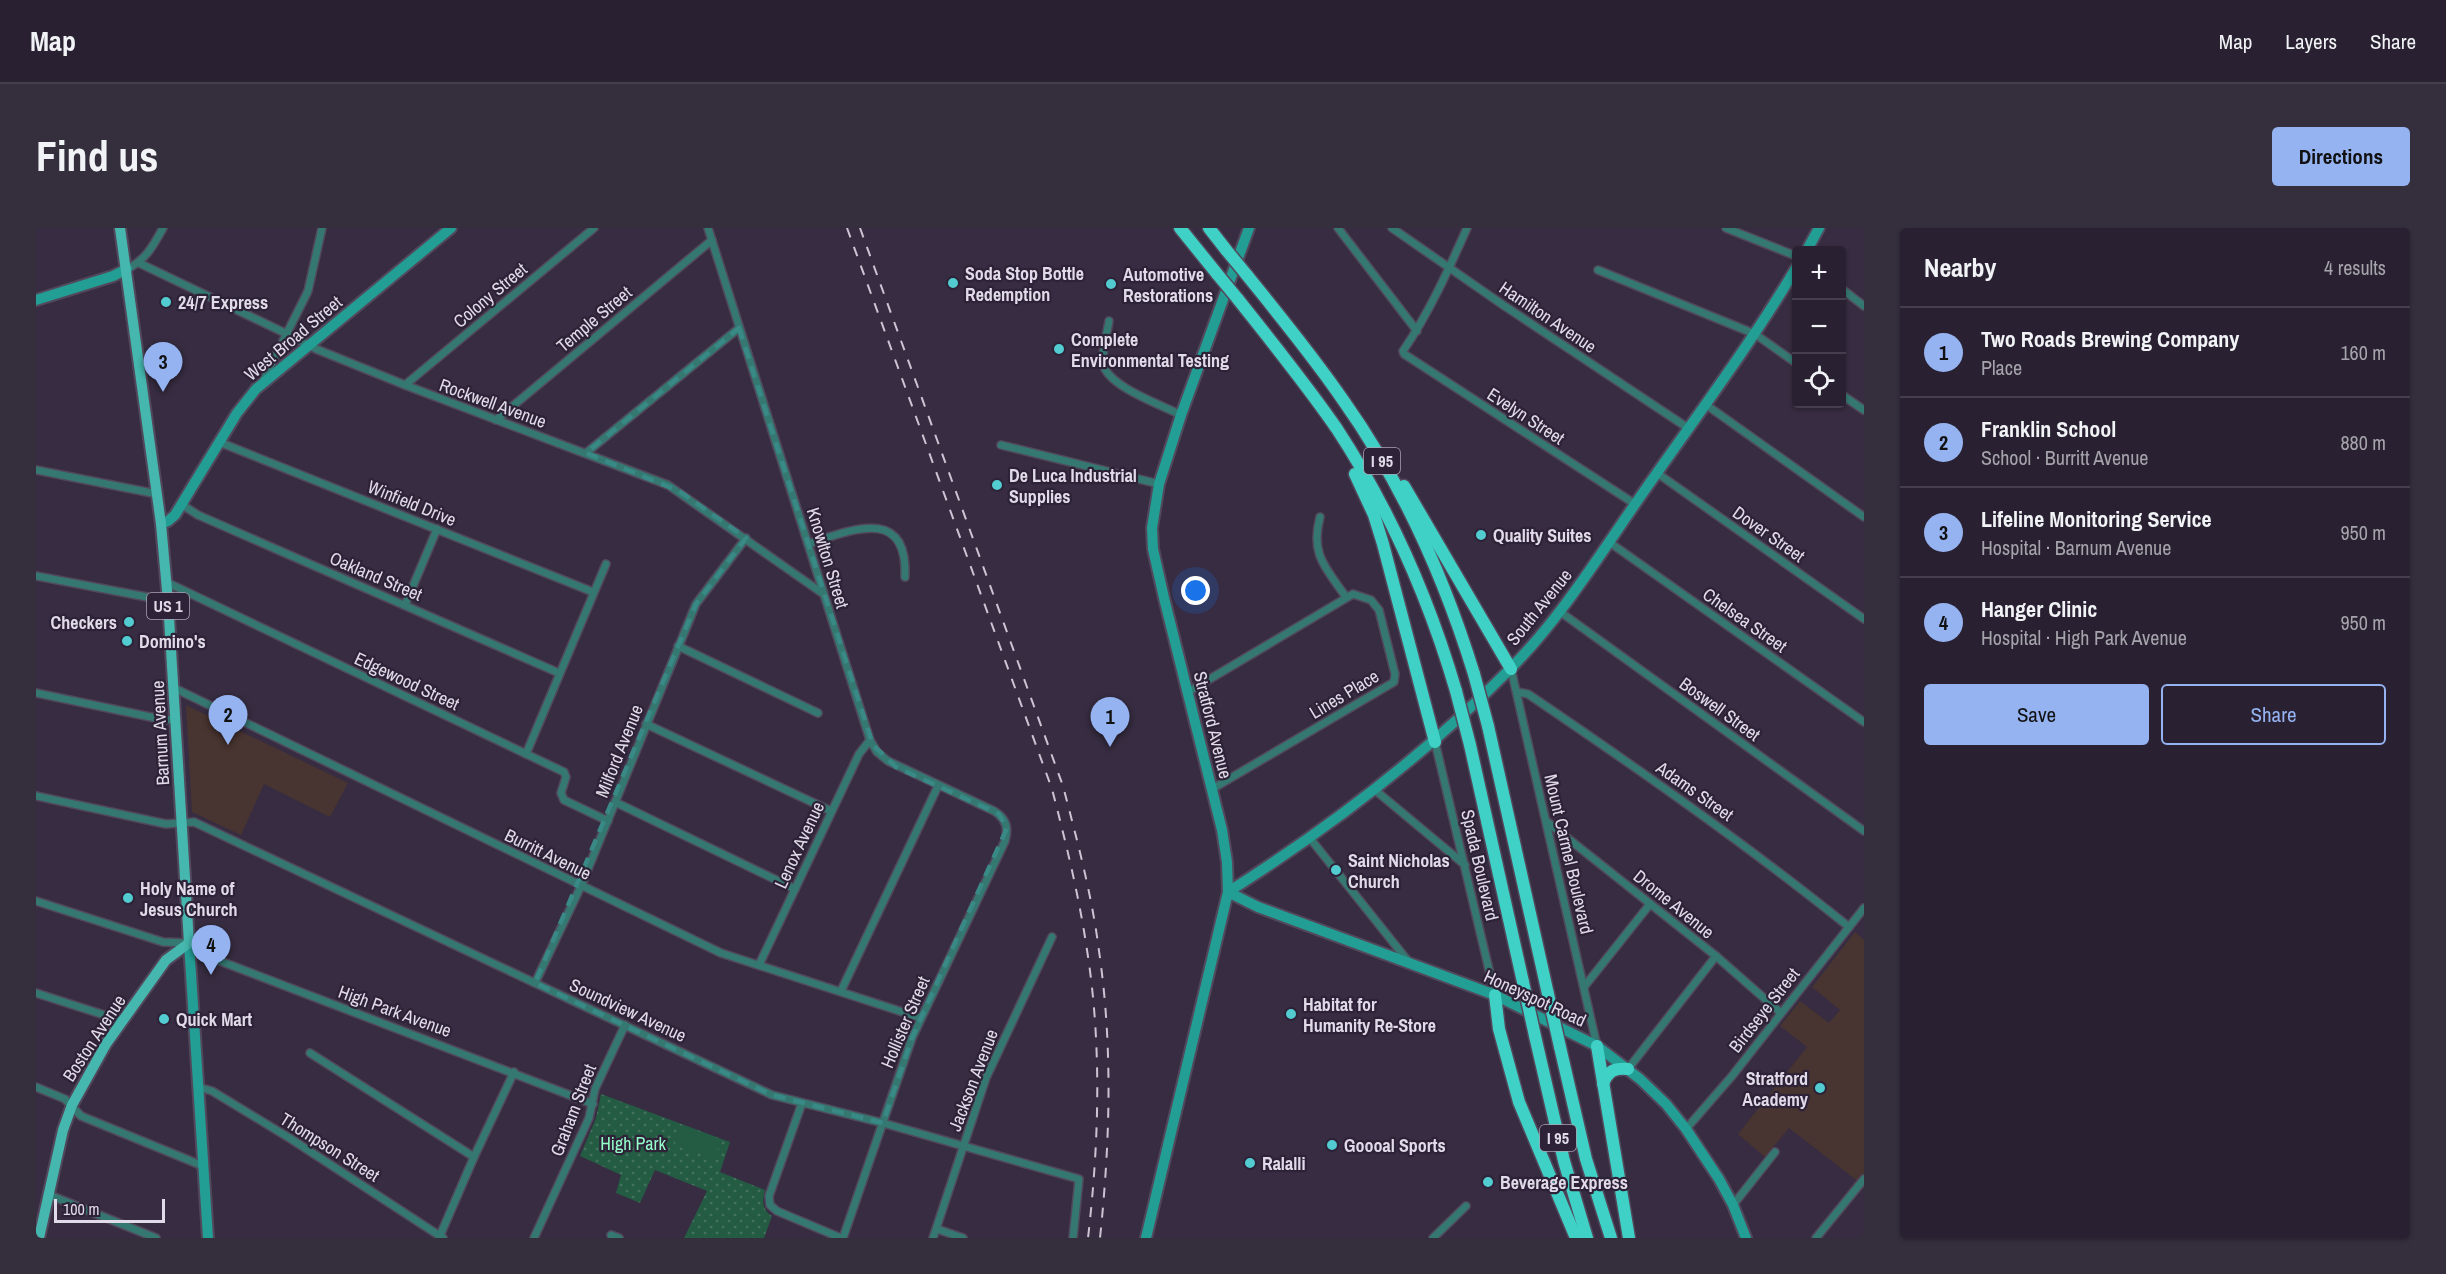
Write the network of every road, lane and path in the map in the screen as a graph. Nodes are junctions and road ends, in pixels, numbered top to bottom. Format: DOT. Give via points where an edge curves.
graph roads {
  1 [pos="120,228"];
  2 [pos="163,228"];
  3 [pos="322,228"];
  4 [pos="451,228"];
  5 [pos="594,228"];
  6 [pos="708,228"];
  7 [pos="1180,228"];
  8 [pos="1209,228"];
  9 [pos="1249,228"];
  10 [pos="1338,228"];
  11 [pos="1392,228"];
  12 [pos="1467,228"];
  13 [pos="1726,228"];
  14 [pos="1819,228"];
  15 [pos="712,240"];
  16 [pos="1809,246"];
  17 [pos="1792,254"];
  18 [pos="139,263"];
  19 [pos="1449,268"];
  20 [pos="127,269"];
  21 [pos="1598,270"];
  22 [pos="1792,276"];
  23 [pos="1846,292"];
  24 [pos="36,300"];
  25 [pos="1864,306"];
  26 [pos="1109,321"];
  27 [pos="739,328"];
  28 [pos="1417,331"];
  29 [pos="285,333"];
  30 [pos="1755,334"];
  31 [pos="308,346"];
  32 [pos="1792,360"];
  33 [pos="261,385"];
  34 [pos="405,385"];
  35 [pos="1846,398"];
  36 [pos="1344,401"];
  37 [pos="1705,404"];
  38 [pos="1322,408"];
  39 [pos="1864,410"];
  40 [pos="1181,415"];
  41 [pos="496,420"];
  42 [pos="1689,428"];
  43 [pos="219,442"];
  44 [pos="1001,445"];
  45 [pos="586,453"];
  46 [pos="36,470"];
  47 [pos="1657,473"];
  48 [pos="1159,484"];
  49 [pos="157,494"];
  50 [pos="181,504"];
  51 [pos="1635,504"];
  52 [pos="1864,517"];
  53 [pos="1320,518"];
  54 [pos="161,524"];
  55 [pos="437,529"];
  56 [pos="746,538"];
  57 [pos="1609,543"];
  58 [pos="808,544"];
  59 [pos="606,564"];
  60 [pos="36,576"];
  61 [pos="905,577"];
  62 [pos="166,582"];
  63 [pos="593,592"];
  64 [pos="822,593"];
  65 [pos="1346,597"];
  66 [pos="168,601"];
  67 [pos="405,605"];
  68 [pos="1559,611"];
  69 [pos="1864,619"];
  70 [pos="678,646"];
  71 [pos="1511,669"];
  72 [pos="559,673"];
  73 [pos="174,688"];
  74 [pos="1188,692"];
  75 [pos="1517,692"];
  76 [pos="36,693"];
  77 [pos="818,713"];
  78 [pos="175,719"];
  79 [pos="1864,722"];
  80 [pos="646,724"];
  81 [pos="870,740"];
  82 [pos="1435,741"];
  83 [pos="526,754"];
  84 [pos="938,786"];
  85 [pos="1212,789"];
  86 [pos="1375,790"];
  87 [pos="36,796"];
  88 [pos="615,802"];
  89 [pos="831,811"];
  90 [pos="608,821"];
  91 [pos="1546,821"];
  92 [pos="182,824"];
  93 [pos="1006,824"];
  94 [pos="1864,831"];
  95 [pos="1309,837"];
  96 [pos="1466,866"];
  97 [pos="581,886"];
  98 [pos="795,889"];
  99 [pos="1228,892"];
  100 [pos="36,901"];
  101 [pos="1650,904"];
  102 [pos="1864,908"];
  103 [pos="1849,927"];
  104 [pos="1052,937"];
  105 [pos="189,943"];
  106 [pos="1716,956"];
  107 [pos="759,965"];
  108 [pos="1413,967"];
  109 [pos="535,983"];
  110 [pos="1584,987"];
  111 [pos="841,991"];
  112 [pos="36,993"];
  113 [pos="1495,995"];
  114 [pos="1781,1013"];
  115 [pos="921,1018"];
  116 [pos="123,1021"];
  117 [pos="625,1025"];
  118 [pos="1597,1046"];
  119 [pos="310,1053"];
  120 [pos="1628,1069"];
  121 [pos="514,1072"];
  122 [pos="1603,1084"];
  123 [pos="36,1087"];
  124 [pos="198,1087"];
  125 [pos="802,1103"];
  126 [pos="592,1104"];
  127 [pos="72,1105"];
  128 [pos="883,1123"];
  129 [pos="1686,1129"];
  130 [pos="963,1148"];
  131 [pos="1775,1152"];
  132 [pos="474,1157"];
  133 [pos="203,1166"];
  134 [pos="1864,1179"];
  135 [pos="47,1194"];
  136 [pos="1733,1205"];
  137 [pos="1466,1206"];
  138 [pos="38,1224"];
  139 [pos="937,1229"];
  140 [pos="611,1235"];
  141 [pos="441,1237"];
  142 [pos="39,1238"];
  143 [pos="156,1238"];
  144 [pos="208,1238"];
  145 [pos="534,1238"];
  146 [pos="619,1238"];
  147 [pos="842,1238"];
  148 [pos="933,1238"];
  149 [pos="963,1238"];
  150 [pos="1073,1238"];
  151 [pos="1146,1238"];
  152 [pos="1433,1238"];
  153 [pos="1576,1238"];
  154 [pos="1587,1238"];
  155 [pos="1611,1238"];
  156 [pos="1629,1238"];
  157 [pos="1746,1238"];
  158 [pos="1816,1238"];
  1 -- 20 [label="main road, Barnum Avenue / US 1"];
  2 -- 18 [label="street"];
  3 -- 29 [label="street" via="308,291"];
  4 -- 31 [label="main road, West Broad Street"];
  5 -- 34 [label="street, Colony Street"];
  6 -- 15 [label="street, Knowlton Street"];
  7 -- 38 [label="highway, I 95, bridge"];
  8 -- 36 [label="highway, I 95, bridge"];
  9 -- 40 [label="main road, Stratford Avenue"];
  10 -- 28 [label="street"];
  11 -- 19 [label="street, Hamilton Avenue"];
  12 -- 19 [label="street"];
  13 -- 17 [label="street"];
  14 -- 16 [label="main road"];
  15 -- 27 [label="street, Knowlton Street"];
  15 -- 41 [label="street, Temple Street"];
  18 -- 20 [label="street"];
  18 -- 29 [label="street, Rockwell Avenue"];
  19 -- 28 [label="street"];
  19 -- 42 [label="street, Hamilton Avenue"];
  20 -- 24 [label="main road"];
  20 -- 49 [label="main road, Barnum Avenue / US 1"];
  21 -- 30 [label="street"];
  22 -- 30 [label="main road, South Avenue"];
  23 -- 25 [label="street"];
  26 -- 40 [label="street" via="1103,365 1109,376"];
  27 -- 45 [label="street"];
  27 -- 58 [label="street, Knowlton Street"];
  28 -- 51 [label="street, Evelyn Street" via="1402,351"];
  29 -- 31 [label="street, Rockwell Avenue"];
  29 -- 33 [label="street"];
  30 -- 32 [label="street"];
  30 -- 37 [label="main road, South Avenue"];
  31 -- 33 [label="main road, West Broad Street"];
  31 -- 34 [label="street, Rockwell Avenue"];
  33 -- 43 [label="main road, West Broad Street"];
  34 -- 41 [label="street, Rockwell Avenue"];
  35 -- 39 [label="street"];
  36 -- 71 [label="highway" via="1385,455"];
  36 -- 155 [label="highway, I 95, bridge" via="1375,448 1420,532 1450,602 1474,674 1586,1159"];
  37 -- 42 [label="main road, South Avenue"];
  37 -- 52 [label="street"];
  38 -- 82 [label="highway" via="1374,515"];
  38 -- 154 [label="highway, I 95, bridge" via="1367,479 1402,546 1456,691 1564,1161"];
  40 -- 48 [label="main road, Stratford Avenue"];
  41 -- 45 [label="street, Rockwell Avenue"];
  42 -- 47 [label="main road, South Avenue"];
  43 -- 50 [label="main road, West Broad Street"];
  43 -- 55 [label="street, Winfield Drive"];
  44 -- 48 [label="street"];
  45 -- 56 [label="street, Rockwell Avenue" via="679,490"];
  46 -- 49 [label="street"];
  47 -- 51 [label="main road, South Avenue"];
  47 -- 69 [label="street, Dover Street"];
  48 -- 74 [label="main road, Stratford Avenue" via="1152,520 1153,549"];
  49 -- 54 [label="main road, Barnum Avenue / US 1"];
  50 -- 54 [label="main road, West Broad Street" via="171,520"];
  50 -- 67 [label="street, Oakland Street" via="198,515"];
  51 -- 57 [label="main road, South Avenue"];
  53 -- 65 [label="street" via="1316,548"];
  54 -- 62 [label="main road, Barnum Avenue / US 1"];
  55 -- 63 [label="street, Winfield Drive"];
  55 -- 67 [label="street"];
  56 -- 64 [label="street, Rockwell Avenue"];
  56 -- 70 [label="street, Milford Avenue" via="696,604"];
  57 -- 68 [label="main road, South Avenue"];
  57 -- 79 [label="street, Chelsea Street"];
  58 -- 61 [label="street" via="854,529 884,530 905,554"];
  58 -- 64 [label="street, Knowlton Street"];
  59 -- 63 [label="street"];
  60 -- 66 [label="street"];
  62 -- 66 [label="main road, Barnum Avenue / US 1"];
  62 -- 83 [label="street, Edgewood Street"];
  63 -- 72 [label="street"];
  64 -- 81 [label="street, Knowlton Street"];
  65 -- 74 [label="street"];
  65 -- 85 [label="street, Lines Place" via="1361,595 1379,610 1394,682"];
  66 -- 73 [label="main road, Barnum Avenue / US 1"];
  67 -- 72 [label="street, Oakland Street"];
  68 -- 71 [label="main road, South Avenue"];
  68 -- 94 [label="street, Boswell Street"];
  70 -- 77 [label="street"];
  70 -- 80 [label="street, Milford Avenue"];
  71 -- 75 [label="street, Mount Carmel Boulevard"];
  71 -- 82 [label="main road, South Avenue"];
  72 -- 83 [label="street"];
  73 -- 78 [label="main road, Barnum Avenue / US 1"];
  73 -- 97 [label="street, Burritt Avenue"];
  74 -- 85 [label="main road, Stratford Avenue"];
  75 -- 91 [label="street, Mount Carmel Boulevard"];
  75 -- 103 [label="street, Adams Street" via="1528,694 1668,790"];
  76 -- 78 [label="street"];
  78 -- 92 [label="main road, Barnum Avenue / US 1"];
  80 -- 88 [label="street, Milford Avenue"];
  80 -- 89 [label="street"];
  81 -- 84 [label="street, Knowlton Street" via="888,761"];
  81 -- 89 [label="street, Lenox Avenue"];
  82 -- 86 [label="main road, South Avenue"];
  82 -- 96 [label="street, Spada Boulevard"];
  83 -- 90 [label="street, Edgewood Street" via="565,773 561,793 564,800"];
  84 -- 93 [label="street, Knowlton Street" via="994,811"];
  84 -- 111 [label="street"];
  85 -- 99 [label="main road, Stratford Avenue" via="1226,852"];
  86 -- 95 [label="main road, South Avenue"];
  86 -- 96 [label="street"];
  87 -- 92 [label="street, Soundview Avenue" via="166,824"];
  88 -- 90 [label="street, Milford Avenue"];
  88 -- 98 [label="street"];
  89 -- 98 [label="street, Lenox Avenue"];
  90 -- 97 [label="street, Milford Avenue"];
  91 -- 101 [label="street, Drome Avenue"];
  91 -- 110 [label="street, Mount Carmel Boulevard"];
  92 -- 105 [label="main road, Barnum Avenue / US 1"];
  92 -- 109 [label="street, Soundview Avenue" via="194,822"];
  93 -- 115 [label="street, Hollister Street" via="1005,841"];
  95 -- 99 [label="main road, South Avenue"];
  95 -- 108 [label="street"];
  96 -- 113 [label="street, Spada Boulevard"];
  97 -- 107 [label="street, Burritt Avenue" via="721,953"];
  97 -- 109 [label="street, Milford Avenue"];
  98 -- 107 [label="street, Lenox Avenue"];
  99 -- 108 [label="main road, Honeyspot Road" via="1249,904"];
  99 -- 151 [label="main road, Stratford Avenue"];
  100 -- 105 [label="street" via="163,942"];
  101 -- 106 [label="street, Drome Avenue"];
  101 -- 110 [label="street"];
  102 -- 103 [label="street, Birdseye Street"];
  103 -- 114 [label="street, Birdseye Street"];
  104 -- 130 [label="street, Jackson Avenue" via="986,1078"];
  105 -- 116 [label="main road, Boston Avenue" via="168,958"];
  105 -- 121 [label="street, High Park Avenue" via="207,956"];
  105 -- 124 [label="main road, Barnum Avenue"];
  106 -- 114 [label="street, Drome Avenue"];
  106 -- 120 [label="street"];
  107 -- 111 [label="street, Burritt Avenue"];
  108 -- 113 [label="main road, Honeyspot Road"];
  109 -- 117 [label="street, Soundview Avenue"];
  110 -- 118 [label="street, Mount Carmel Boulevard"];
  111 -- 115 [label="street, Burritt Avenue"];
  112 -- 116 [label="street"];
  113 -- 118 [label="main road, Honeyspot Road"];
  113 -- 153 [label="highway" via="1499,1029 1518,1102"];
  114 -- 129 [label="street, Birdseye Street"];
  115 -- 128 [label="street, Hollister Street"];
  116 -- 127 [label="main road, Boston Avenue"];
  117 -- 125 [label="street, Soundview Avenue" via="772,1095"];
  117 -- 126 [label="street, Graham Street" via="595,1089"];
  118 -- 120 [label="main road, Honeyspot Road"];
  118 -- 122 [label="highway"];
  119 -- 132 [label="street"];
  120 -- 122 [label="highway" via="1611,1071"];
  120 -- 129 [label="main road, Honeyspot Road"];
  121 -- 126 [label="street, High Park Avenue"];
  121 -- 132 [label="street"];
  122 -- 156 [label="highway"];
  123 -- 127 [label="street"];
  124 -- 133 [label="main road, Barnum Avenue"];
  124 -- 141 [label="street, Thompson Street" via="212,1091 291,1138"];
  125 -- 128 [label="street, Soundview Avenue"];
  125 -- 147 [label="street" via="769,1196 770,1205"];
  126 -- 145 [label="street, Graham Street"];
  127 -- 133 [label="street" via="81,1116"];
  127 -- 135 [label="main road, Boston Avenue"];
  128 -- 130 [label="street, Soundview Avenue"];
  128 -- 147 [label="street, Hollister Street"];
  129 -- 136 [label="main road, Honeyspot Road"];
  130 -- 139 [label="street, Jackson Avenue"];
  130 -- 150 [label="street, Soundview Avenue" via="1079,1179"];
  131 -- 136 [label="street"];
  132 -- 141 [label="street"];
  133 -- 144 [label="main road, Barnum Avenue"];
  134 -- 158 [label="street"];
  135 -- 138 [label="main road, Boston Avenue"];
  135 -- 143 [label="street"];
  136 -- 157 [label="main road, Honeyspot Road"];
  137 -- 152 [label="street"];
  138 -- 142 [label="main road, Boston Avenue"];
  139 -- 148 [label="street, Jackson Avenue"];
  139 -- 149 [label="street"];
  140 -- 146 [label="street"];
}
